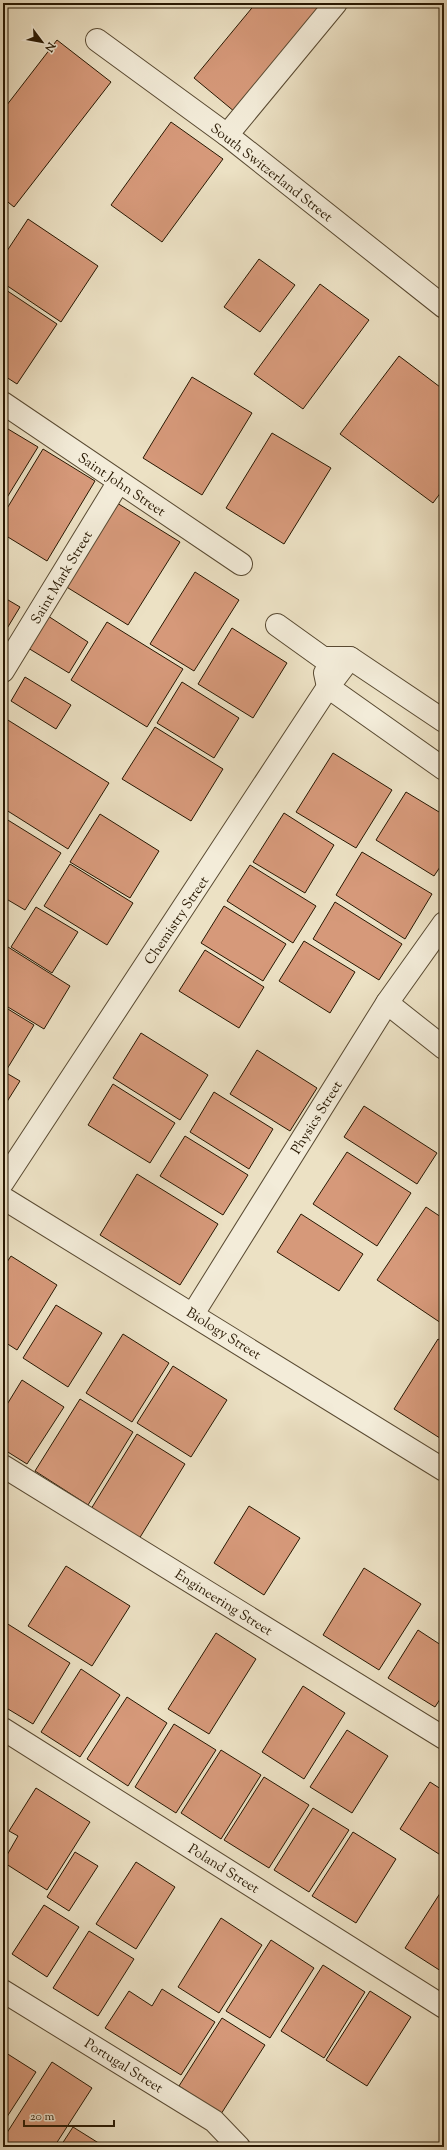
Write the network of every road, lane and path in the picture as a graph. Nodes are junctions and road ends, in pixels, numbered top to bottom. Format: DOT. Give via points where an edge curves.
graph roads {
  1 [pos="336,3"];
  2 [pos="97,40"];
  3 [pos="227,135"];
  4 [pos="444,307"];
  5 [pos="3,403"];
  6 [pos="118,483"];
  7 [pos="241,564"];
  8 [pos="277,625"];
  9 [pos="323,658"];
  10 [pos="350,658"];
  11 [pos="3,671"];
  12 [pos="328,688"];
  13 [pos="444,721"];
  14 [pos="444,769"];
  15 [pos="444,923"];
  16 [pos="387,1003"];
  17 [pos="444,1048"];
  18 [pos="3,1182"];
  19 [pos="3,1198"];
  20 [pos="193,1314"];
  21 [pos="3,1466"];
  22 [pos="444,1470"];
  23 [pos="3,1729"];
  24 [pos="444,1738"];
  25 [pos="3,1991"];
  26 [pos="444,2007"];
  27 [pos="239,2147"];
  1 -- 3 [label="street"];
  2 -- 3 [label="street, South Switzerland Street"];
  3 -- 4 [label="street, South Switzerland Street"];
  5 -- 6 [label="street, Saint John Street"];
  6 -- 7 [label="street, Saint John Street"];
  6 -- 11 [label="street, Saint Mark Street"];
  8 -- 9 [label="street"];
  9 -- 10 [label="street"];
  9 -- 12 [label="street"];
  10 -- 12 [label="street, Chemistry Street"];
  10 -- 13 [label="street"];
  12 -- 14 [label="street"];
  12 -- 18 [label="street, Chemistry Street"];
  15 -- 16 [label="street, Physics Street"];
  16 -- 17 [label="street"];
  16 -- 20 [label="street, Physics Street"];
  19 -- 20 [label="street, Biology Street"];
  20 -- 22 [label="street, Biology Street"];
  21 -- 24 [label="street, Engineering Street"];
  23 -- 26 [label="street, Poland Street"];
  25 -- 27 [label="street, Portugal Street" via="214,2121"];
}
